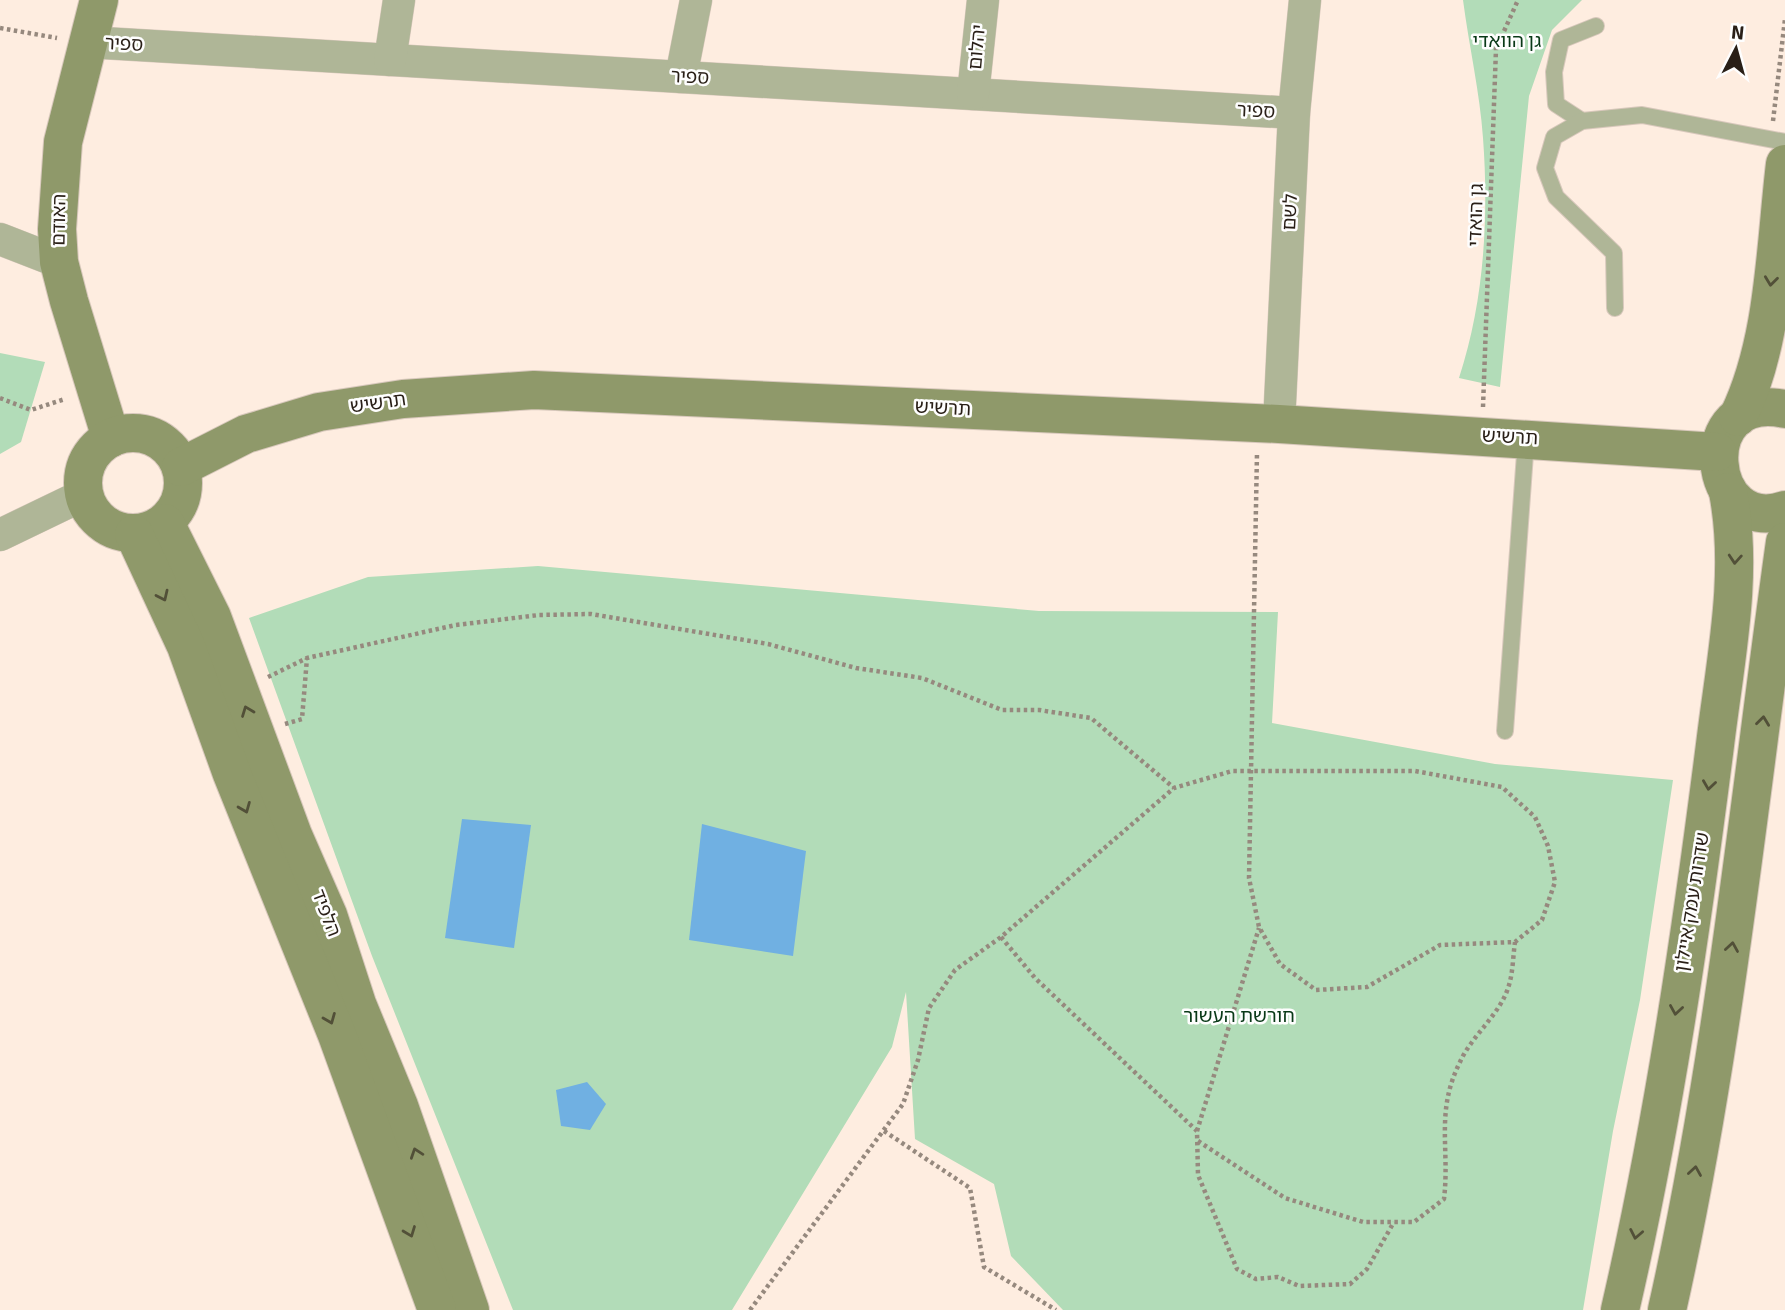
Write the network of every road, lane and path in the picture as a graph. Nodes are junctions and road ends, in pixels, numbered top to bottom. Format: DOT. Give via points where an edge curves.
graph roads {
  1 [pos="99,0"];
  2 [pos="399,0"];
  3 [pos="696,0"];
  4 [pos="983,0"];
  5 [pos="1305,0"];
  6 [pos="1518,0"];
  7 [pos="1596,26"];
  8 [pos="0,28"];
  9 [pos="86,42"];
  10 [pos="390,60"];
  11 [pos="681,77"];
  12 [pos="973,94"];
  13 [pos="1294,113"];
  14 [pos="1582,121"];
  15 [pos="1785,142"];
  16 [pos="1785,164"];
  17 [pos="0,239"];
  18 [pos="59,262"];
  19 [pos="1615,308"];
  20 [pos="0,398"];
  21 [pos="1785,409"];
  22 [pos="31,410"];
  23 [pos="1738,417"];
  24 [pos="1268,423"];
  25 [pos="1482,436"];
  26 [pos="111,438"];
  27 [pos="1526,438"];
  28 [pos="1717,453"];
  29 [pos="181,467"];
  30 [pos="1728,492"];
  31 [pos="83,495"];
  32 [pos="1785,510"];
  33 [pos="150,528"];
  34 [pos="0,535"];
  35 [pos="1785,542"];
  36 [pos="307,657"];
  37 [pos="240,691"];
  38 [pos="253,727"];
  39 [pos="1505,731"];
  40 [pos="1249,771"];
  41 [pos="1174,788"];
  42 [pos="1259,927"];
  43 [pos="1001,937"];
  44 [pos="1515,942"];
  45 [pos="884,1131"];
  46 [pos="1198,1131"];
  47 [pos="1198,1141"];
  48 [pos="1394,1222"];
  49 [pos="437,1310"];
  50 [pos="470,1310"];
  51 [pos="750,1310"];
  52 [pos="1056,1310"];
  53 [pos="1620,1310"];
  54 [pos="1667,1310"];
  1 -- 9 [label="street, האודם"];
  2 -- 10 [label="street"];
  3 -- 11 [label="street"];
  4 -- 12 [label="street, יהלום"];
  5 -- 13 [label="street, לשם"];
  6 -- 25 [label="path, גן הואדי" via="1496,49"];
  7 -- 14 [label="lane" via="1561,40 1554,72 1556,104"];
  8 -- 9 [label="path"];
  9 -- 10 [label="street, ספיר"];
  9 -- 18 [label="street, האודם" via="63,142"];
  10 -- 11 [label="street, ספיר"];
  11 -- 12 [label="street, ספיר"];
  12 -- 13 [label="street, ספיר"];
  13 -- 24 [label="street, לשם"];
  14 -- 15 [label="lane" via="1643,115"];
  14 -- 19 [label="lane" via="1554,137 1545,168 1556,197 1614,253"];
  16 -- 23 [label="street, one-way" via="1760,355 1753,387"];
  17 -- 18 [label="street"];
  18 -- 26 [label="street, האודם"];
  20 -- 22 [label="path"];
  21 -- 23 [label="street" via="1755,408"];
  23 -- 28 [label="street" via="1726,430"];
  24 -- 25 [label="street, תרשיש"];
  24 -- 29 [label="street, תרשיש" via="534,390 403,399 319,412 246,434"];
  24 -- 40 [label="path"];
  25 -- 27 [label="street, תרשיש"];
  26 -- 29 [label="street" via="127,433 160,440"];
  26 -- 31 [label="street" via="90,456"];
  27 -- 28 [label="street, תרשיש"];
  27 -- 39 [label="lane"];
  28 -- 30 [label="street, שדרות עמק איילון" via="1718,470"];
  29 -- 33 [label="street" via="182,497"];
  30 -- 32 [label="street" via="1752,509"];
  30 -- 53 [label="street, שדרות עמק איילון, one-way" via="1736,542 1710,780 1648,1176"];
  31 -- 33 [label="street" via="94,515 112,529"];
  31 -- 34 [label="street"];
  33 -- 37 [label="street, הלפיד" via="212,617"];
  33 -- 49 [label="street, הלפיד, one-way" via="232,774 346,1061"];
  54 -- 35 [label="street, one-way" via="1737,919"];
  36 -- 37 [label="path"];
  36 -- 38 [label="path" via="302,719 268,729"];
  36 -- 41 [label="path" via="456,625 591,614 768,644 856,668 922,678 1002,710 1091,718"];
  38 -- 37 [label="street, הלפיד, one-way"];
  50 -- 38 [label="street, הלפיד, one-way" via="400,1106"];
  40 -- 41 [label="path" via="1232,771"];
  40 -- 42 [label="path" via="1249,878"];
  40 -- 44 [label="path" via="1415,771 1502,787 1535,817 1548,846 1555,882 1542,920"];
  41 -- 43 [label="path"];
  42 -- 44 [label="path" via="1280,964 1316,990 1367,987 1440,945"];
  42 -- 46 [label="path"];
  43 -- 45 [label="path" via="955,970 929,1008 903,1104"];
  43 -- 46 [label="path" via="1035,978"];
  44 -- 48 [label="path" via="1509,986 1460,1061 1444,1110 1444,1199 1414,1222"];
  45 -- 51 [label="path"];
  45 -- 52 [label="path" via="970,1188 984,1267"];
  46 -- 47 [label="path"];
  47 -- 48 [label="path" via="1285,1198 1363,1222"];
  47 -- 48 [label="path" via="1198,1175 1237,1269 1256,1279 1278,1277 1299,1286 1350,1284 1367,1269"];
}
